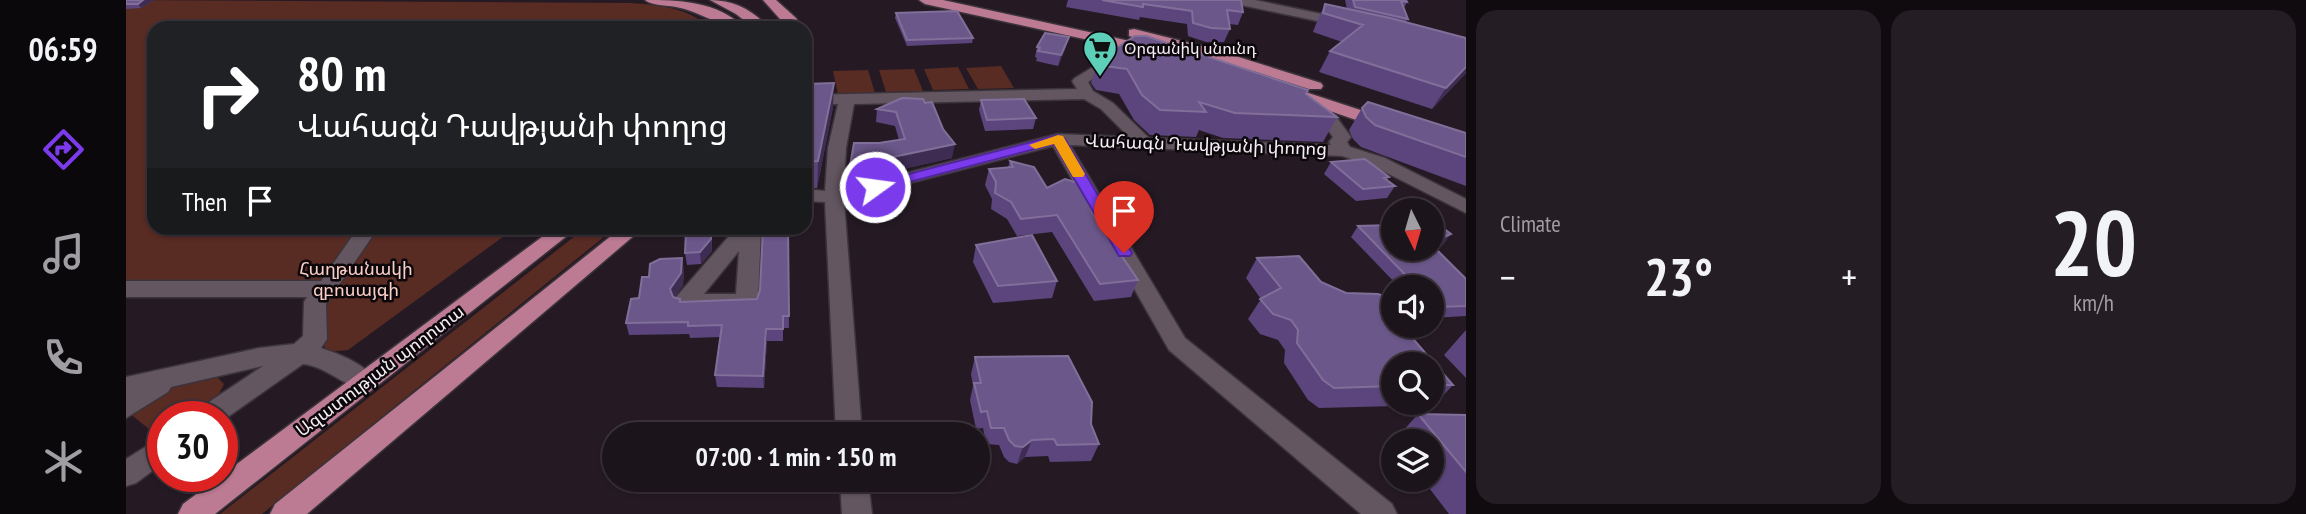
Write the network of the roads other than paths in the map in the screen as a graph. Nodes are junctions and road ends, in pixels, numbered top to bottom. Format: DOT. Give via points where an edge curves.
graph roads {
  1 [pos="651,0"];
  2 [pos="716,0"];
  3 [pos="769,0"];
  4 [pos="925,0"];
  5 [pos="984,0"];
  6 [pos="1236,0"];
  7 [pos="1272,3"];
  8 [pos="726,21"];
  9 [pos="753,21"];
  10 [pos="792,21"];
  11 [pos="1360,26"];
  12 [pos="1170,62"];
  13 [pos="1087,94"];
  14 [pos="1274,98"];
  15 [pos="847,99"];
  16 [pos="812,100"];
  17 [pos="1058,139"];
  18 [pos="1144,143"];
  19 [pos="1344,151"];
  20 [pos="812,195"];
  21 [pos="834,197"];
  22 [pos="1466,207"];
  23 [pos="363,235"];
  24 [pos="558,235"];
  25 [pos="624,235"];
  26 [pos="126,289"];
  27 [pos="325,289"];
  28 [pos="300,353"];
  29 [pos="170,378"];
  30 [pos="364,382"];
  31 [pos="126,387"];
  32 [pos="231,401"];
  33 [pos="126,407"];
  34 [pos="848,422"];
  35 [pos="147,460"];
  36 [pos="126,474"];
  37 [pos="855,492"];
  38 [pos="193,514"];
  39 [pos="285,514"];
  40 [pos="857,514"];
  41 [pos="1382,514"];
  1 -- 8 [label="main road" via="691,6"];
  2 -- 9 [label="main road"];
  3 -- 10 [label="main road"];
  4 -- 5 [label="main road" via="1113,40 1390,121 1205,51"];
  6 -- 7 [label="street"];
  7 -- 11 [label="street"];
  12 -- 13 [label="street" via="1128,49 1080,81"];
  13 -- 15 [label="street"];
  13 -- 18 [label="street" via="1107,106"];
  14 -- 19 [label="street" via="1326,115 1342,137 1338,142"];
  15 -- 16 [label="street"];
  15 -- 21 [label="street" via="845,148"];
  17 -- 18 [label="street, Վահագն Դավթյանի փողոց"];
  17 -- 21 [label="street"];
  17 -- 41 [label="street, Վահագն Դավթյանի փողոց" via="1177,344"];
  18 -- 19 [label="street, Վահագն Դավթյանի փողոց"];
  19 -- 22 [label="street, Վահագն Դավթյանի փողոց" via="1379,162"];
  20 -- 21 [label="street"];
  21 -- 34 [label="street"];
  23 -- 27 [label="street"];
  24 -- 30 [label="main road, Ազատության պողոտա"];
  25 -- 39 [label="main road"];
  26 -- 27 [label="street"];
  27 -- 28 [label="street" via="315,302 315,339"];
  28 -- 29 [label="street" via="259,357"];
  28 -- 30 [label="street" via="333,362"];
  28 -- 32 [label="street"];
  29 -- 31 [label="street"];
  29 -- 33 [label="street"];
  30 -- 38 [label="main road, Ազատության պողոտա"];
  35 -- 36 [label="street"];
  37 -- 40 [label="street"];
}
